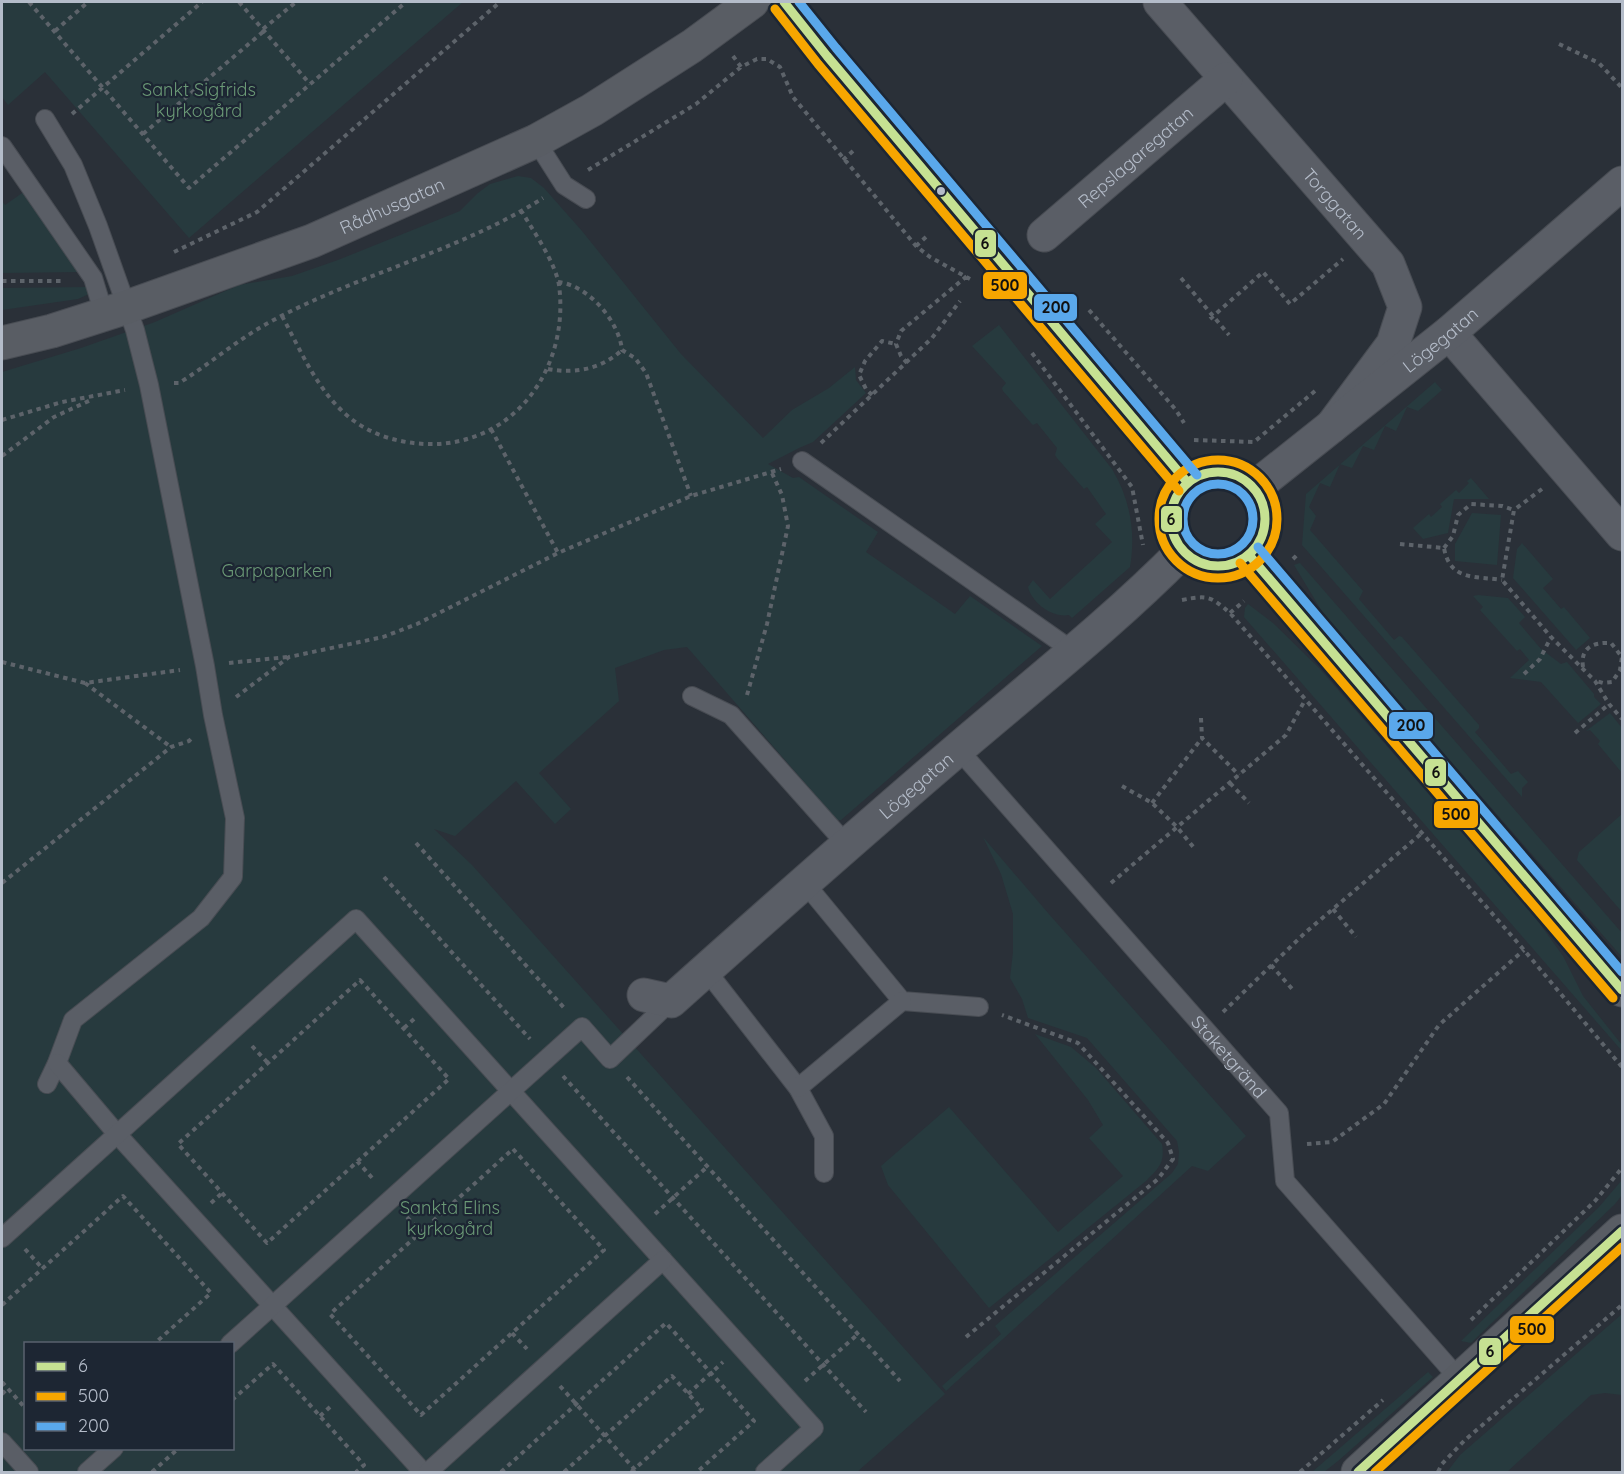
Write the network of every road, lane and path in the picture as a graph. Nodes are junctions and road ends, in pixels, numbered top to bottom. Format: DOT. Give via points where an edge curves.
graph roads {
  1 [pos="29,2"];
  2 [pos="88,2"];
  3 [pos="202,2"];
  4 [pos="239,2"];
  5 [pos="296,2"];
  6 [pos="406,2"];
  7 [pos="500,2"];
  8 [pos="752,2"];
  9 [pos="784,2"];
  10 [pos="1160,2"];
  11 [pos="263,30"];
  12 [pos="54,31"];
  13 [pos="1559,44"];
  14 [pos="730,52"];
  15 [pos="741,67"];
  16 [pos="1226,79"];
  17 [pos="310,84"];
  18 [pos="103,87"];
  19 [pos="1623,88"];
  20 [pos="49,124"];
  21 [pos="142,134"];
  22 [pos="536,141"];
  23 [pos="2,146"];
  24 [pos="854,150"];
  25 [pos="843,160"];
  26 [pos="1623,183"];
  27 [pos="564,185"];
  28 [pos="586,199"];
  29 [pos="522,212"];
  30 [pos="1044,235"];
  31 [pos="927,236"];
  32 [pos="916,246"];
  33 [pos="1352,252"];
  34 [pos="168,255"];
  35 [pos="967,276"];
  36 [pos="93,278"];
  37 [pos="1181,278"];
  38 [pos="2,281"];
  39 [pos="558,282"];
  40 [pos="974,283"];
  41 [pos="960,301"];
  42 [pos="116,310"];
  43 [pos="282,316"];
  44 [pos="1212,318"];
  45 [pos="1449,333"];
  46 [pos="1229,335"];
  47 [pos="2,343"];
  48 [pos="896,344"];
  49 [pos="622,350"];
  50 [pos="1030,352"];
  51 [pos="907,363"];
  52 [pos="548,369"];
  53 [pos="149,385"];
  54 [pos="872,395"];
  55 [pos="99,396"];
  56 [pos="2,420"];
  57 [pos="1332,426"];
  58 [pos="491,429"];
  59 [pos="2,456"];
  60 [pos="802,461"];
  61 [pos="1566,469"];
  62 [pos="771,471"];
  63 [pos="1138,482"];
  64 [pos="1188,483"];
  65 [pos="1132,487"];
  66 [pos="1254,488"];
  67 [pos="691,496"];
  68 [pos="1514,510"];
  69 [pos="1623,534"];
  70 [pos="1400,544"];
  71 [pos="1444,548"];
  72 [pos="1143,549"];
  73 [pos="1184,551"];
  74 [pos="558,553"];
  75 [pos="1249,555"];
  76 [pos="1502,580"];
  77 [pos="1181,600"];
  78 [pos="1244,601"];
  79 [pos="1230,613"];
  80 [pos="1551,637"];
  81 [pos="1623,647"];
  82 [pos="1073,651"];
  83 [pos="1617,651"];
  84 [pos="289,657"];
  85 [pos="2,662"];
  86 [pos="205,666"];
  87 [pos="1582,667"];
  88 [pos="1524,674"];
  89 [pos="1595,681"];
  90 [pos="85,683"];
  91 [pos="692,696"];
  92 [pos="1305,700"];
  93 [pos="1609,704"];
  94 [pos="213,715"];
  95 [pos="731,715"];
  96 [pos="1202,718"];
  97 [pos="1623,719"];
  98 [pos="1575,733"];
  99 [pos="1202,738"];
  100 [pos="171,747"];
  101 [pos="958,749"];
  102 [pos="1239,775"];
  103 [pos="1230,783"];
  104 [pos="1122,786"];
  105 [pos="1152,802"];
  106 [pos="1250,803"];
  107 [pos="1177,827"];
  108 [pos="1422,833"];
  109 [pos="416,843"];
  110 [pos="846,844"];
  111 [pos="1195,849"];
  112 [pos="384,877"];
  113 [pos="804,882"];
  114 [pos="2,883"];
  115 [pos="1091,900"];
  116 [pos="1333,909"];
  117 [pos="1356,937"];
  118 [pos="1524,950"];
  119 [pos="1271,965"];
  120 [pos="706,970"];
  121 [pos="1623,990"];
  122 [pos="1294,991"];
  123 [pos="657,998"];
  124 [pos="902,1001"];
  125 [pos="979,1007"];
  126 [pos="582,1027"];
  127 [pos="1205,1029"];
  128 [pos="547,1058"];
  129 [pos="610,1059"];
  130 [pos="57,1063"];
  131 [pos="1623,1067"];
  132 [pos="46,1084"];
  133 [pos="798,1088"];
  134 [pos="511,1091"];
  135 [pos="117,1134"];
  136 [pos="1282,1146"];
  137 [pos="357,1161"];
  138 [pos="707,1167"];
  139 [pos="1623,1168"];
  140 [pos="824,1173"];
  141 [pos="673,1198"];
  142 [pos="637,1231"];
  143 [pos="1623,1231"];
  144 [pos="2,1238"];
  145 [pos="663,1260"];
  146 [pos="2,1305"];
  147 [pos="1623,1305"];
  148 [pos="273,1306"];
  149 [pos="512,1333"];
  150 [pos="858,1334"];
  151 [pos="966,1337"];
  152 [pos="156,1342"];
  153 [pos="232,1342"];
  154 [pos="741,1346"];
  155 [pos="1437,1352"];
  156 [pos="824,1365"];
  157 [pos="544,1368"];
  158 [pos="711,1373"];
  159 [pos="1460,1380"];
  160 [pos="900,1381"];
  161 [pos="2,1382"];
  162 [pos="7,1389"];
  163 [pos="2,1394"];
  164 [pos="688,1394"];
  165 [pos="1390,1395"];
  166 [pos="234,1398"];
  167 [pos="787,1398"];
  168 [pos="576,1405"];
  169 [pos="24,1407"];
  170 [pos="866,1412"];
  171 [pos="605,1436"];
  172 [pos="2,1442"];
  173 [pos="113,1450"];
  174 [pos="178,1450"];
  175 [pos="635,1472"];
  176 [pos="29,1473"];
  177 [pos="87,1473"];
  178 [pos="152,1473"];
  179 [pos="356,1473"];
  180 [pos="423,1473"];
  181 [pos="428,1473"];
  182 [pos="501,1473"];
  183 [pos="564,1473"];
  184 [pos="697,1473"];
  185 [pos="765,1473"];
  186 [pos="1299,1473"];
  187 [pos="1358,1473"];
  188 [pos="1438,1473"];
  1 -- 12 [label="path"];
  2 -- 12 [label="path"];
  3 -- 18 [label="path"];
  4 -- 11 [label="path"];
  5 -- 11 [label="path"];
  6 -- 17 [label="path"];
  7 -- 34 [label="path" via="257,212"];
  8 -- 22 [label="street, Rådhusgatan" via="692,46"];
  9 -- 64 [label="street"];
  10 -- 16 [label="street, Torggatan"];
  11 -- 17 [label="path"];
  11 -- 21 [label="path"];
  12 -- 18 [label="path"];
  13 -- 19 [label="path" via="1599,63"];
  14 -- 15 [label="path"];
  15 -- 25 [label="path" via="757,59 767,59 780,67 793,97"];
  15 -- 27 [label="path" via="696,104"];
  16 -- 30 [label="street, Repslagaregatan"];
  16 -- 57 [label="street, Torggatan" via="1388,264 1405,307 1393,344"];
  17 -- 21 [label="path" via="189,188"];
  18 -- 20 [label="path"];
  18 -- 21 [label="path"];
  20 -- 42 [label="lane" via="73,165"];
  22 -- 27 [label="lane"];
  22 -- 42 [label="street, Rådhusgatan" via="312,241"];
  23 -- 36 [label="lane"];
  24 -- 25 [label="path"];
  25 -- 32 [label="path"];
  26 -- 45 [label="street, Lögegatan"];
  27 -- 28 [label="lane"];
  27 -- 29 [label="path"];
  29 -- 39 [label="path"];
  29 -- 43 [label="path" via="470,238"];
  31 -- 32 [label="path"];
  32 -- 35 [label="path"];
  33 -- 44 [label="path" via="1290,304 1263,272"];
  35 -- 40 [label="path"];
  35 -- 48 [label="path" via="901,331"];
  36 -- 38 [label="path"];
  36 -- 42 [label="lane"];
  37 -- 44 [label="path"];
  39 -- 49 [label="path" via="570,283 607,313 621,338"];
  39 -- 52 [label="path" via="558,334"];
  41 -- 51 [label="path"];
  42 -- 47 [label="street, Rådhusgatan"];
  42 -- 53 [label="lane"];
  43 -- 53 [label="path" via="179,383"];
  43 -- 58 [label="path" via="325,393 354,421 373,432 394,440 439,444 462,441"];
  44 -- 46 [label="path"];
  45 -- 57 [label="street, Lögegatan"];
  45 -- 61 [label="street"];
  48 -- 51 [label="path"];
  48 -- 54 [label="path" via="882,341 865,361 859,375"];
  49 -- 52 [label="path" via="612,359 582,370"];
  49 -- 67 [label="path" via="635,358 646,373"];
  50 -- 65 [label="path"];
  51 -- 54 [label="path"];
  52 -- 58 [label="path" via="525,402"];
  53 -- 55 [label="path"];
  53 -- 86 [label="lane"];
  54 -- 60 [label="path"];
  55 -- 56 [label="path" via="62,402"];
  55 -- 59 [label="path" via="54,417"];
  57 -- 66 [label="street, Lögegatan"];
  58 -- 74 [label="path"];
  60 -- 62 [label="path"];
  60 -- 82 [label="lane"];
  61 -- 68 [label="path"];
  61 -- 69 [label="street"];
  62 -- 67 [label="path"];
  62 -- 95 [label="path" via="782,495 788,526 749,690 743,709"];
  63 -- 65 [label="path"];
  64 -- 66 [label="street" via="1209,473 1222,472"];
  64 -- 73 [label="street" via="1176,498 1171,517 1176,541"];
  65 -- 72 [label="path"];
  66 -- 75 [label="street" via="1262,501 1264,530"];
  67 -- 74 [label="path"];
  68 -- 71 [label="path" via="1471,504 1458,515 1454,536"];
  68 -- 76 [label="path"];
  70 -- 71 [label="path"];
  71 -- 76 [label="path" via="1446,561 1456,573"];
  73 -- 75 [label="street" via="1195,560 1222,566"];
  73 -- 82 [label="street, Lögegatan"];
  74 -- 84 [label="path" via="409,627 383,637"];
  75 -- 121 [label="street"];
  76 -- 80 [label="path"];
  77 -- 79 [label="path" via="1203,596"];
  78 -- 79 [label="path"];
  79 -- 92 [label="path"];
  80 -- 87 [label="path"];
  80 -- 88 [label="path" via="1540,659"];
  81 -- 83 [label="path"];
  82 -- 101 [label="street, Lögegatan"];
  83 -- 87 [label="path" via="1611,643 1598,642 1585,650"];
  83 -- 89 [label="path" via="1622,657 1620,670 1612,682"];
  84 -- 86 [label="path"];
  84 -- 94 [label="path"];
  85 -- 90 [label="path"];
  86 -- 90 [label="path"];
  86 -- 94 [label="lane"];
  87 -- 89 [label="path"];
  89 -- 93 [label="path"];
  90 -- 100 [label="path"];
  91 -- 95 [label="lane"];
  92 -- 102 [label="path" via="1287,735"];
  92 -- 108 [label="path"];
  93 -- 97 [label="path"];
  93 -- 98 [label="path"];
  94 -- 100 [label="path" via="189,741"];
  94 -- 130 [label="lane" via="235,818 233,877 201,918 73,1020"];
  95 -- 110 [label="lane"];
  96 -- 99 [label="path"];
  99 -- 102 [label="path"];
  99 -- 105 [label="path"];
  100 -- 114 [label="path"];
  101 -- 110 [label="street, Lögegatan"];
  101 -- 115 [label="lane, Staketgränd"];
  102 -- 103 [label="path"];
  103 -- 106 [label="path"];
  103 -- 107 [label="path"];
  104 -- 105 [label="path"];
  105 -- 107 [label="path"];
  107 -- 111 [label="path"];
  107 -- 115 [label="path"];
  108 -- 116 [label="path"];
  108 -- 118 [label="path"];
  109 -- 126 [label="path"];
  110 -- 113 [label="street, Lögegatan"];
  112 -- 128 [label="path"];
  113 -- 120 [label="street, Lögegatan"];
  113 -- 124 [label="lane"];
  115 -- 127 [label="lane, Staketgränd"];
  116 -- 117 [label="path"];
  116 -- 119 [label="path"];
  118 -- 131 [label="path"];
  118 -- 136 [label="path" via="1439,1025 1384,1104 1332,1142"];
  119 -- 122 [label="path"];
  119 -- 127 [label="path"];
  120 -- 123 [label="street, Lögegatan"];
  120 -- 133 [label="lane"];
  123 -- 129 [label="lane"];
  124 -- 125 [label="lane"];
  124 -- 133 [label="lane"];
  125 -- 151 [label="path" via="1078,1043 1168,1143 1173,1159 1158,1179"];
  126 -- 128 [label="lane"];
  126 -- 129 [label="lane"];
  127 -- 136 [label="lane, Staketgränd" via="1279,1113"];
  128 -- 134 [label="lane"];
  128 -- 141 [label="path"];
  129 -- 138 [label="path"];
  130 -- 132 [label="lane"];
  130 -- 135 [label="lane"];
  133 -- 140 [label="lane" via="824,1136"];
  134 -- 135 [label="lane" via="356,919"];
  134 -- 142 [label="lane"];
  134 -- 148 [label="lane"];
  135 -- 144 [label="lane"];
  135 -- 148 [label="lane"];
  136 -- 155 [label="lane, Staketgränd" via="1285,1181"];
  137 -- 137 [label="path" via="267,1243 178,1144 360,980 449,1079"];
  138 -- 141 [label="path"];
  138 -- 150 [label="path"];
  139 -- 155 [label="path" via="1587,1209"];
  141 -- 142 [label="path"];
  141 -- 156 [label="path"];
  142 -- 145 [label="lane"];
  143 -- 159 [label="street"];
  145 -- 154 [label="lane"];
  145 -- 157 [label="lane"];
  146 -- 152 [label="path" via="123,1196 211,1293"];
  147 -- 188 [label="path" via="1465,1440"];
  148 -- 153 [label="lane"];
  148 -- 180 [label="lane"];
  149 -- 149 [label="path" via="421,1415 330,1314 513,1149 604,1250"];
  149 -- 157 [label="path"];
  150 -- 156 [label="path"];
  150 -- 160 [label="path"];
  154 -- 158 [label="path"];
  154 -- 167 [label="lane"];
  155 -- 159 [label="lane, Staketgränd"];
  156 -- 167 [label="path"];
  156 -- 170 [label="path"];
  157 -- 168 [label="path"];
  157 -- 181 [label="lane"];
  158 -- 164 [label="path"];
  158 -- 168 [label="path" via="666,1323"];
  158 -- 184 [label="path" via="754,1421"];
  159 -- 187 [label="street"];
  161 -- 162 [label="path"];
  162 -- 163 [label="path"];
  162 -- 169 [label="path"];
  164 -- 171 [label="path" via="672,1376"];
  164 -- 175 [label="path" via="702,1409"];
  165 -- 186 [label="path"];
  166 -- 179 [label="path" via="273,1364 364,1465"];
  167 -- 185 [label="lane" via="814,1428"];
  168 -- 171 [label="path"];
  168 -- 182 [label="path"];
  171 -- 175 [label="path"];
  171 -- 183 [label="path"];
  172 -- 176 [label="lane"];
  173 -- 177 [label="lane"];
  174 -- 178 [label="path"];
}
